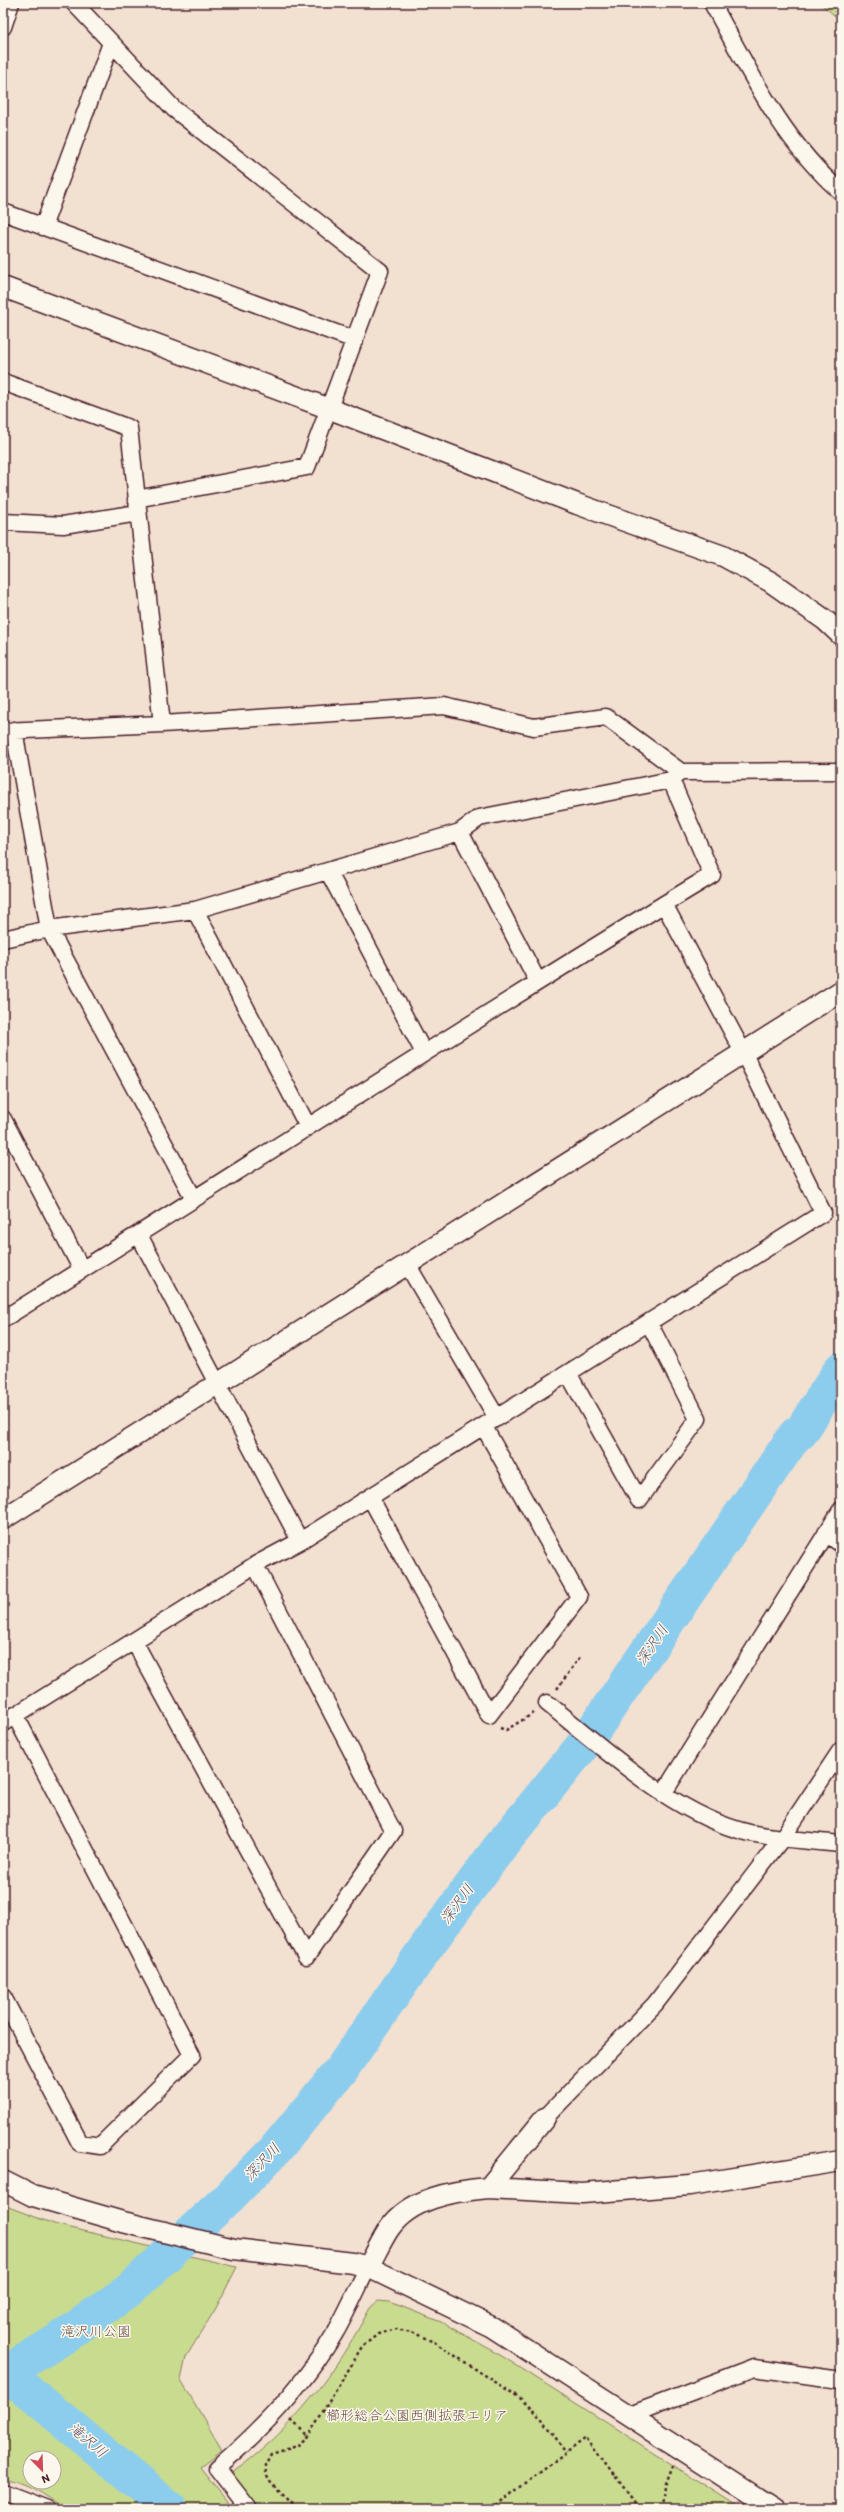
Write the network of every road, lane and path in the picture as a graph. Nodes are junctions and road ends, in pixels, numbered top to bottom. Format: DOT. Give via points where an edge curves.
graph roads {
  1 [pos="11,3"];
  2 [pos="74,3"];
  3 [pos="712,3"];
  4 [pos="3,28"];
  5 [pos="111,43"];
  6 [pos="841,192"];
  7 [pos="3,212"];
  8 [pos="43,227"];
  9 [pos="3,287"];
  10 [pos="355,340"];
  11 [pos="3,382"];
  12 [pos="330,409"];
  13 [pos="137,506"];
  14 [pos="3,522"];
  15 [pos="841,635"];
  16 [pos="162,724"];
  17 [pos="9,730"];
  18 [pos="841,771"];
  19 [pos="676,776"];
  20 [pos="460,832"];
  21 [pos="328,871"];
  22 [pos="664,904"];
  23 [pos="195,910"];
  24 [pos="49,929"];
  25 [pos="3,939"];
  26 [pos="538,982"];
  27 [pos="841,991"];
  28 [pos="424,1053"];
  29 [pos="744,1054"];
  30 [pos="3,1119"];
  31 [pos="308,1126"];
  32 [pos="194,1199"];
  33 [pos="139,1235"];
  34 [pos="407,1264"];
  35 [pos="82,1270"];
  36 [pos="3,1319"];
  37 [pos="649,1322"];
  38 [pos="568,1373"];
  39 [pos="216,1384"];
  40 [pos="491,1423"];
  41 [pos="370,1497"];
  42 [pos="841,1510"];
  43 [pos="3,1519"];
  44 [pos="826,1533"];
  45 [pos="300,1541"];
  46 [pos="841,1544"];
  47 [pos="254,1565"];
  48 [pos="134,1641"];
  49 [pos="547,1704"];
  50 [pos="9,1719"];
  51 [pos="841,1750"];
  52 [pos="662,1794"];
  53 [pos="783,1837"];
  54 [pos="841,1844"];
  55 [pos="3,1997"];
  56 [pos="545,2118"];
  57 [pos="841,2161"];
  58 [pos="3,2182"];
  59 [pos="488,2188"];
  60 [pos="368,2267"];
  61 [pos="841,2380"];
  62 [pos="288,2414"];
  63 [pos="630,2415"];
  64 [pos="308,2436"];
  65 [pos="566,2453"];
  66 [pos="676,2462"];
  67 [pos="3,2492"];
  68 [pos="47,2509"];
  69 [pos="249,2509"];
  70 [pos="297,2509"];
  71 [pos="491,2509"];
  72 [pos="639,2509"];
  73 [pos="663,2509"];
  74 [pos="774,2509"];
  1 -- 4 [label="street"];
  2 -- 5 [label="street"];
  3 -- 6 [label="street" via="772,112 827,180"];
  5 -- 8 [label="street"];
  5 -- 10 [label="street" via="174,108 380,271"];
  7 -- 8 [label="street"];
  8 -- 10 [label="street"];
  9 -- 12 [label="street"];
  10 -- 12 [label="street"];
  11 -- 13 [label="street" via="128,428"];
  12 -- 13 [label="street" via="307,467"];
  12 -- 15 [label="street" via="578,504 723,556 771,582 825,620"];
  13 -- 14 [label="street" via="63,525"];
  13 -- 16 [label="street"];
  16 -- 17 [label="street"];
  16 -- 19 [label="street" via="444,706 534,727 606,717"];
  17 -- 24 [label="street"];
  18 -- 19 [label="street"];
  19 -- 20 [label="street" via="479,818"];
  19 -- 22 [label="street" via="712,875"];
  20 -- 21 [label="street"];
  20 -- 26 [label="street"];
  21 -- 23 [label="street"];
  21 -- 28 [label="street"];
  22 -- 26 [label="street"];
  22 -- 29 [label="street"];
  23 -- 24 [label="street"];
  23 -- 31 [label="street"];
  24 -- 25 [label="street"];
  24 -- 32 [label="street"];
  26 -- 28 [label="street"];
  27 -- 29 [label="street"];
  28 -- 31 [label="street"];
  29 -- 34 [label="street"];
  29 -- 37 [label="street" via="823,1212"];
  30 -- 35 [label="street"];
  31 -- 32 [label="street"];
  32 -- 33 [label="street"];
  33 -- 35 [label="street"];
  33 -- 39 [label="street"];
  34 -- 39 [label="street"];
  34 -- 40 [label="street"];
  35 -- 36 [label="street"];
  37 -- 38 [label="street"];
  37 -- 38 [label="street" via="698,1419 639,1500"];
  38 -- 40 [label="street"];
  39 -- 43 [label="street"];
  39 -- 45 [label="street"];
  40 -- 41 [label="street"];
  40 -- 41 [label="street" via="579,1596 489,1715"];
  41 -- 45 [label="street"];
  42 -- 44 [label="street"];
  44 -- 46 [label="street"];
  44 -- 52 [label="street"];
  45 -- 47 [label="street"];
  47 -- 48 [label="street"];
  47 -- 48 [label="street" via="393,1831 306,1957"];
  48 -- 50 [label="street"];
  49 -- 52 [label="street"];
  50 -- 55 [label="street" via="192,2055 100,2146 80,2143"];
  51 -- 53 [label="street"];
  52 -- 53 [label="street" via="702,1815 750,1833"];
  53 -- 54 [label="street"];
  53 -- 56 [label="street" via="655,2004"];
  56 -- 59 [label="street"];
  57 -- 59 [label="street" via="690,2185 582,2193"];
  58 -- 60 [label="street" via="33,2196 123,2222 251,2251"];
  59 -- 60 [label="street" via="459,2191 430,2200 406,2212 389,2229"];
  60 -- 63 [label="street" via="492,2327"];
  60 -- 69 [label="street" via="336,2332 319,2358 280,2408 217,2468"];
  61 -- 63 [label="street" via="754,2368"];
  62 -- 64 [label="path" via="291,2422"];
  63 -- 74 [label="street"];
  64 -- 65 [label="path" via="363,2346 378,2334 396,2329 412,2332 434,2342 520,2398 545,2422"];
  64 -- 70 [label="path" via="297,2446 271,2454 265,2463 265,2474 271,2484"];
  65 -- 71 [label="path"];
  65 -- 72 [label="path" via="586,2438"];
  66 -- 73 [label="path" via="665,2487"];
  67 -- 68 [label="street"];
}
